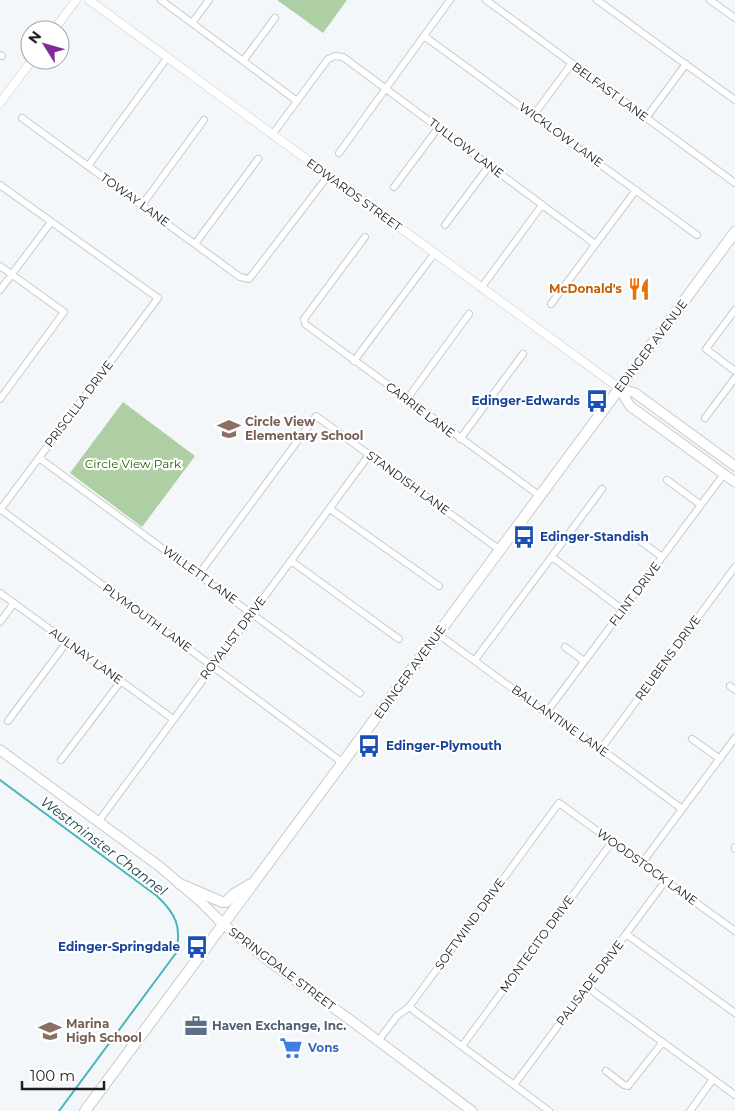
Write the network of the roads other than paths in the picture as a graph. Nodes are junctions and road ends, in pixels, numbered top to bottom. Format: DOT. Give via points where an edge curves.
graph roads {
  1 [pos="76,0"];
  2 [pos="89,0"];
  3 [pos="161,0"];
  4 [pos="208,0"];
  5 [pos="450,0"];
  6 [pos="486,0"];
  7 [pos="597,0"];
  8 [pos="710,0"];
  9 [pos="275,18"];
  10 [pos="735,18"];
  11 [pos="61,20"];
  12 [pos="192,23"];
  13 [pos="424,36"];
  14 [pos="168,58"];
  15 [pos="243,61"];
  16 [pos="572,63"];
  17 [pos="686,64"];
  18 [pos="25,70"];
  19 [pos="387,89"];
  20 [pos="735,100"];
  21 [pos="298,101"];
  22 [pos="0,103"];
  23 [pos="533,116"];
  24 [pos="22,118"];
  25 [pos="646,118"];
  26 [pos="204,120"];
  27 [pos="438,128"];
  28 [pos="272,135"];
  29 [pos="339,153"];
  30 [pos="258,159"];
  31 [pos="88,166"];
  32 [pos="489,166"];
  33 [pos="328,176"];
  34 [pos="735,183"];
  35 [pos="0,185"];
  36 [pos="394,187"];
  37 [pos="636,190"];
  38 [pos="142,205"];
  39 [pos="542,205"];
  40 [pos="51,222"];
  41 [pos="445,225"];
  42 [pos="735,232"];
  43 [pos="697,235"];
  44 [pos="365,236"];
  45 [pos="195,244"];
  46 [pos="595,244"];
  47 [pos="434,254"];
  48 [pos="0,266"];
  49 [pos="12,274"];
  50 [pos="481,288"];
  51 [pos="0,290"];
  52 [pos="551,304"];
  53 [pos="735,310"];
  54 [pos="470,314"];
  55 [pos="522,354"];
  56 [pos="354,361"];
  57 [pos="735,371"];
  58 [pos="735,378"];
  59 [pos="619,388"];
  60 [pos="0,399"];
  61 [pos="407,399"];
  62 [pos="705,418"];
  63 [pos="460,439"];
  64 [pos="369,455"];
  65 [pos="39,458"];
  66 [pos="735,466"];
  67 [pos="724,474"];
  68 [pos="667,480"];
  69 [pos="735,482"];
  70 [pos="602,489"];
  71 [pos="540,496"];
  72 [pos="701,505"];
  73 [pos="330,509"];
  74 [pos="0,510"];
  75 [pos="642,542"];
  76 [pos="500,550"];
  77 [pos="552,557"];
  78 [pos="662,557"];
  79 [pos="291,561"];
  80 [pos="735,567"];
  81 [pos="199,574"];
  82 [pos="438,586"];
  83 [pos="0,593"];
  84 [pos="14,603"];
  85 [pos="623,610"];
  86 [pos="252,613"];
  87 [pos="0,622"];
  88 [pos="438,634"];
  89 [pos="399,639"];
  90 [pos="68,642"];
  91 [pos="565,647"];
  92 [pos="475,660"];
  93 [pos="584,661"];
  94 [pos="212,666"];
  95 [pos="121,681"];
  96 [pos="360,693"];
  97 [pos="546,713"];
  98 [pos="172,719"];
  99 [pos="8,721"];
  100 [pos="735,738"];
  101 [pos="692,739"];
  102 [pos="601,749"];
  103 [pos="0,750"];
  104 [pos="720,759"];
  105 [pos="61,760"];
  106 [pos="343,763"];
  107 [pos="560,803"];
  108 [pos="682,810"];
  109 [pos="98,822"];
  110 [pos="612,842"];
  111 [pos="642,864"];
  112 [pos="256,880"];
  113 [pos="666,880"];
  114 [pos="180,884"];
  115 [pos="224,924"];
  116 [pos="735,931"];
  117 [pos="626,934"];
  118 [pos="587,987"];
  119 [pos="409,1007"];
  120 [pos="735,1013"];
  121 [pos="378,1041"];
  122 [pos="663,1042"];
  123 [pos="462,1046"];
  124 [pos="606,1071"];
  125 [pos="713,1079"];
  126 [pos="514,1085"];
  127 [pos="735,1095"];
  128 [pos="85,1111"];
  129 [pos="472,1111"];
  130 [pos="549,1111"];
  131 [pos="690,1111"];
  1 -- 11 [label="street"];
  2 -- 14 [label="street, EDWARDS STREET"];
  3 -- 12 [label="street"];
  4 -- 12 [label="street"];
  5 -- 13 [label="street"];
  6 -- 16 [label="street, BELFAST LANE"];
  7 -- 17 [label="street"];
  8 -- 10 [label="street"];
  9 -- 15 [label="street"];
  12 -- 15 [label="street"];
  13 -- 19 [label="street"];
  13 -- 23 [label="street, WICKLOW LANE"];
  14 -- 28 [label="street, EDWARDS STREET"];
  14 -- 31 [label="street"];
  15 -- 21 [label="street"];
  16 -- 23 [label="street"];
  16 -- 25 [label="street, BELFAST LANE"];
  17 -- 20 [label="street"];
  17 -- 25 [label="street"];
  18 -- 22 [label="street"];
  19 -- 21 [label="street, TULLOW LANE" via="343,57 335,56 328,59"];
  19 -- 27 [label="street, TULLOW LANE"];
  19 -- 29 [label="street"];
  21 -- 28 [label="street"];
  23 -- 37 [label="street, WICKLOW LANE"];
  24 -- 31 [label="street, TOWAY LANE"];
  25 -- 34 [label="street, BELFAST LANE"];
  26 -- 38 [label="street"];
  27 -- 32 [label="street, TULLOW LANE"];
  27 -- 36 [label="street"];
  28 -- 33 [label="street, EDWARDS STREET"];
  30 -- 45 [label="street"];
  31 -- 38 [label="street, TOWAY LANE"];
  32 -- 39 [label="street, TULLOW LANE"];
  32 -- 41 [label="street"];
  33 -- 45 [label="street, TOWAY LANE" via="249,279 240,277"];
  33 -- 47 [label="street, EDWARDS STREET"];
  35 -- 40 [label="street"];
  37 -- 43 [label="street, WICKLOW LANE"];
  37 -- 46 [label="street"];
  38 -- 45 [label="street, TOWAY LANE"];
  39 -- 46 [label="street, TULLOW LANE"];
  39 -- 50 [label="street"];
  40 -- 49 [label="street"];
  40 -- 65 [label="street, PRISCILLA DRIVE" via="158,298"];
  42 -- 59 [label="main road, EDINGER AVENUE"];
  44 -- 56 [label="street, CARRIE LANE" via="303,321"];
  46 -- 52 [label="street"];
  47 -- 50 [label="street, EDWARDS STREET"];
  47 -- 56 [label="street"];
  48 -- 49 [label="street"];
  49 -- 51 [label="street"];
  49 -- 60 [label="street" via="64,312"];
  50 -- 59 [label="street, EDWARDS STREET"];
  53 -- 57 [label="street" via="706,349"];
  54 -- 61 [label="street"];
  55 -- 63 [label="street"];
  56 -- 61 [label="street, CARRIE LANE"];
  58 -- 62 [label="street"];
  59 -- 66 [label="main road, EDWARDS STREET" via="635,393"];
  59 -- 67 [label="main road, EDWARDS STREET" via="630,406"];
  59 -- 71 [label="main road, EDINGER AVENUE"];
  61 -- 63 [label="street, CARRIE LANE"];
  63 -- 71 [label="street, CARRIE LANE"];
  64 -- 73 [label="street, ROYALIST DRIVE"];
  64 -- 76 [label="street, STANDISH LANE"];
  64 -- 81 [label="street, STANDISH LANE" via="316,416"];
  65 -- 74 [label="street, PRISCILLA DRIVE"];
  65 -- 81 [label="street, WILLETT LANE"];
  67 -- 69 [label="main road, EDWARDS STREET"];
  67 -- 72 [label="street, FLINT DRIVE"];
  68 -- 72 [label="street"];
  70 -- 77 [label="street"];
  71 -- 76 [label="main road, EDINGER AVENUE"];
  72 -- 78 [label="street, FLINT DRIVE"];
  73 -- 79 [label="street, ROYALIST DRIVE"];
  73 -- 82 [label="street"];
  74 -- 94 [label="street, PLYMOUTH LANE"];
  75 -- 78 [label="street"];
  76 -- 88 [label="main road, EDINGER AVENUE"];
  77 -- 85 [label="street"];
  77 -- 92 [label="street"];
  78 -- 85 [label="street, FLINT DRIVE"];
  79 -- 86 [label="street, ROYALIST DRIVE"];
  79 -- 89 [label="street"];
  80 -- 102 [label="street, REUBENS DRIVE"];
  81 -- 86 [label="street, WILLETT LANE"];
  83 -- 84 [label="street, AULNAY LANE"];
  84 -- 87 [label="street"];
  84 -- 90 [label="street, AULNAY LANE"];
  85 -- 93 [label="street, FLINT DRIVE"];
  86 -- 94 [label="street, ROYALIST DRIVE"];
  86 -- 96 [label="street, WILLETT LANE"];
  88 -- 92 [label="street, BALLANTINE LANE"];
  88 -- 106 [label="main road, EDINGER AVENUE"];
  90 -- 95 [label="street, AULNAY LANE"];
  90 -- 99 [label="street"];
  91 -- 93 [label="street"];
  92 -- 97 [label="street, BALLANTINE LANE"];
  93 -- 97 [label="street, FLINT DRIVE"];
  94 -- 98 [label="street, ROYALIST DRIVE"];
  94 -- 106 [label="street, PLYMOUTH LANE"];
  95 -- 98 [label="street, AULNAY LANE"];
  95 -- 105 [label="street"];
  97 -- 102 [label="street, BALLANTINE LANE"];
  98 -- 109 [label="street, ROYALIST DRIVE"];
  100 -- 104 [label="street"];
  101 -- 104 [label="street"];
  102 -- 108 [label="street, BALLANTINE LANE"];
  103 -- 109 [label="main road, SPRINGDALE STREET"];
  104 -- 108 [label="street"];
  106 -- 112 [label="main road, EDINGER AVENUE"];
  107 -- 110 [label="street, WOODSTOCK LANE"];
  107 -- 119 [label="street, SOFTWIND DRIVE"];
  108 -- 111 [label="street"];
  109 -- 114 [label="main road, SPRINGDALE STREET"];
  110 -- 111 [label="street, WOODSTOCK LANE"];
  110 -- 123 [label="street, MONTECITO DRIVE"];
  111 -- 113 [label="street, WOODSTOCK LANE"];
  112 -- 114 [label="main road" via="226,902"];
  112 -- 115 [label="main road, EDINGER AVENUE"];
  113 -- 116 [label="street, WOODSTOCK LANE"];
  113 -- 117 [label="street, PALISADE DRIVE"];
  114 -- 115 [label="main road, SPRINGDALE STREET"];
  115 -- 121 [label="main road, SPRINGDALE STREET"];
  115 -- 128 [label="main road, EDINGER AVENUE"];
  117 -- 118 [label="street, PALISADE DRIVE"];
  117 -- 120 [label="street"];
  118 -- 122 [label="street"];
  118 -- 126 [label="street, PALISADE DRIVE"];
  119 -- 121 [label="street, SOFTWIND DRIVE" via="397,1016"];
  119 -- 123 [label="street"];
  121 -- 129 [label="main road, SPRINGDALE STREET"];
  122 -- 124 [label="street" via="628,1086"];
  122 -- 125 [label="street"];
  123 -- 126 [label="street"];
  125 -- 127 [label="street"];
  125 -- 131 [label="street"];
  126 -- 130 [label="street"];
}
